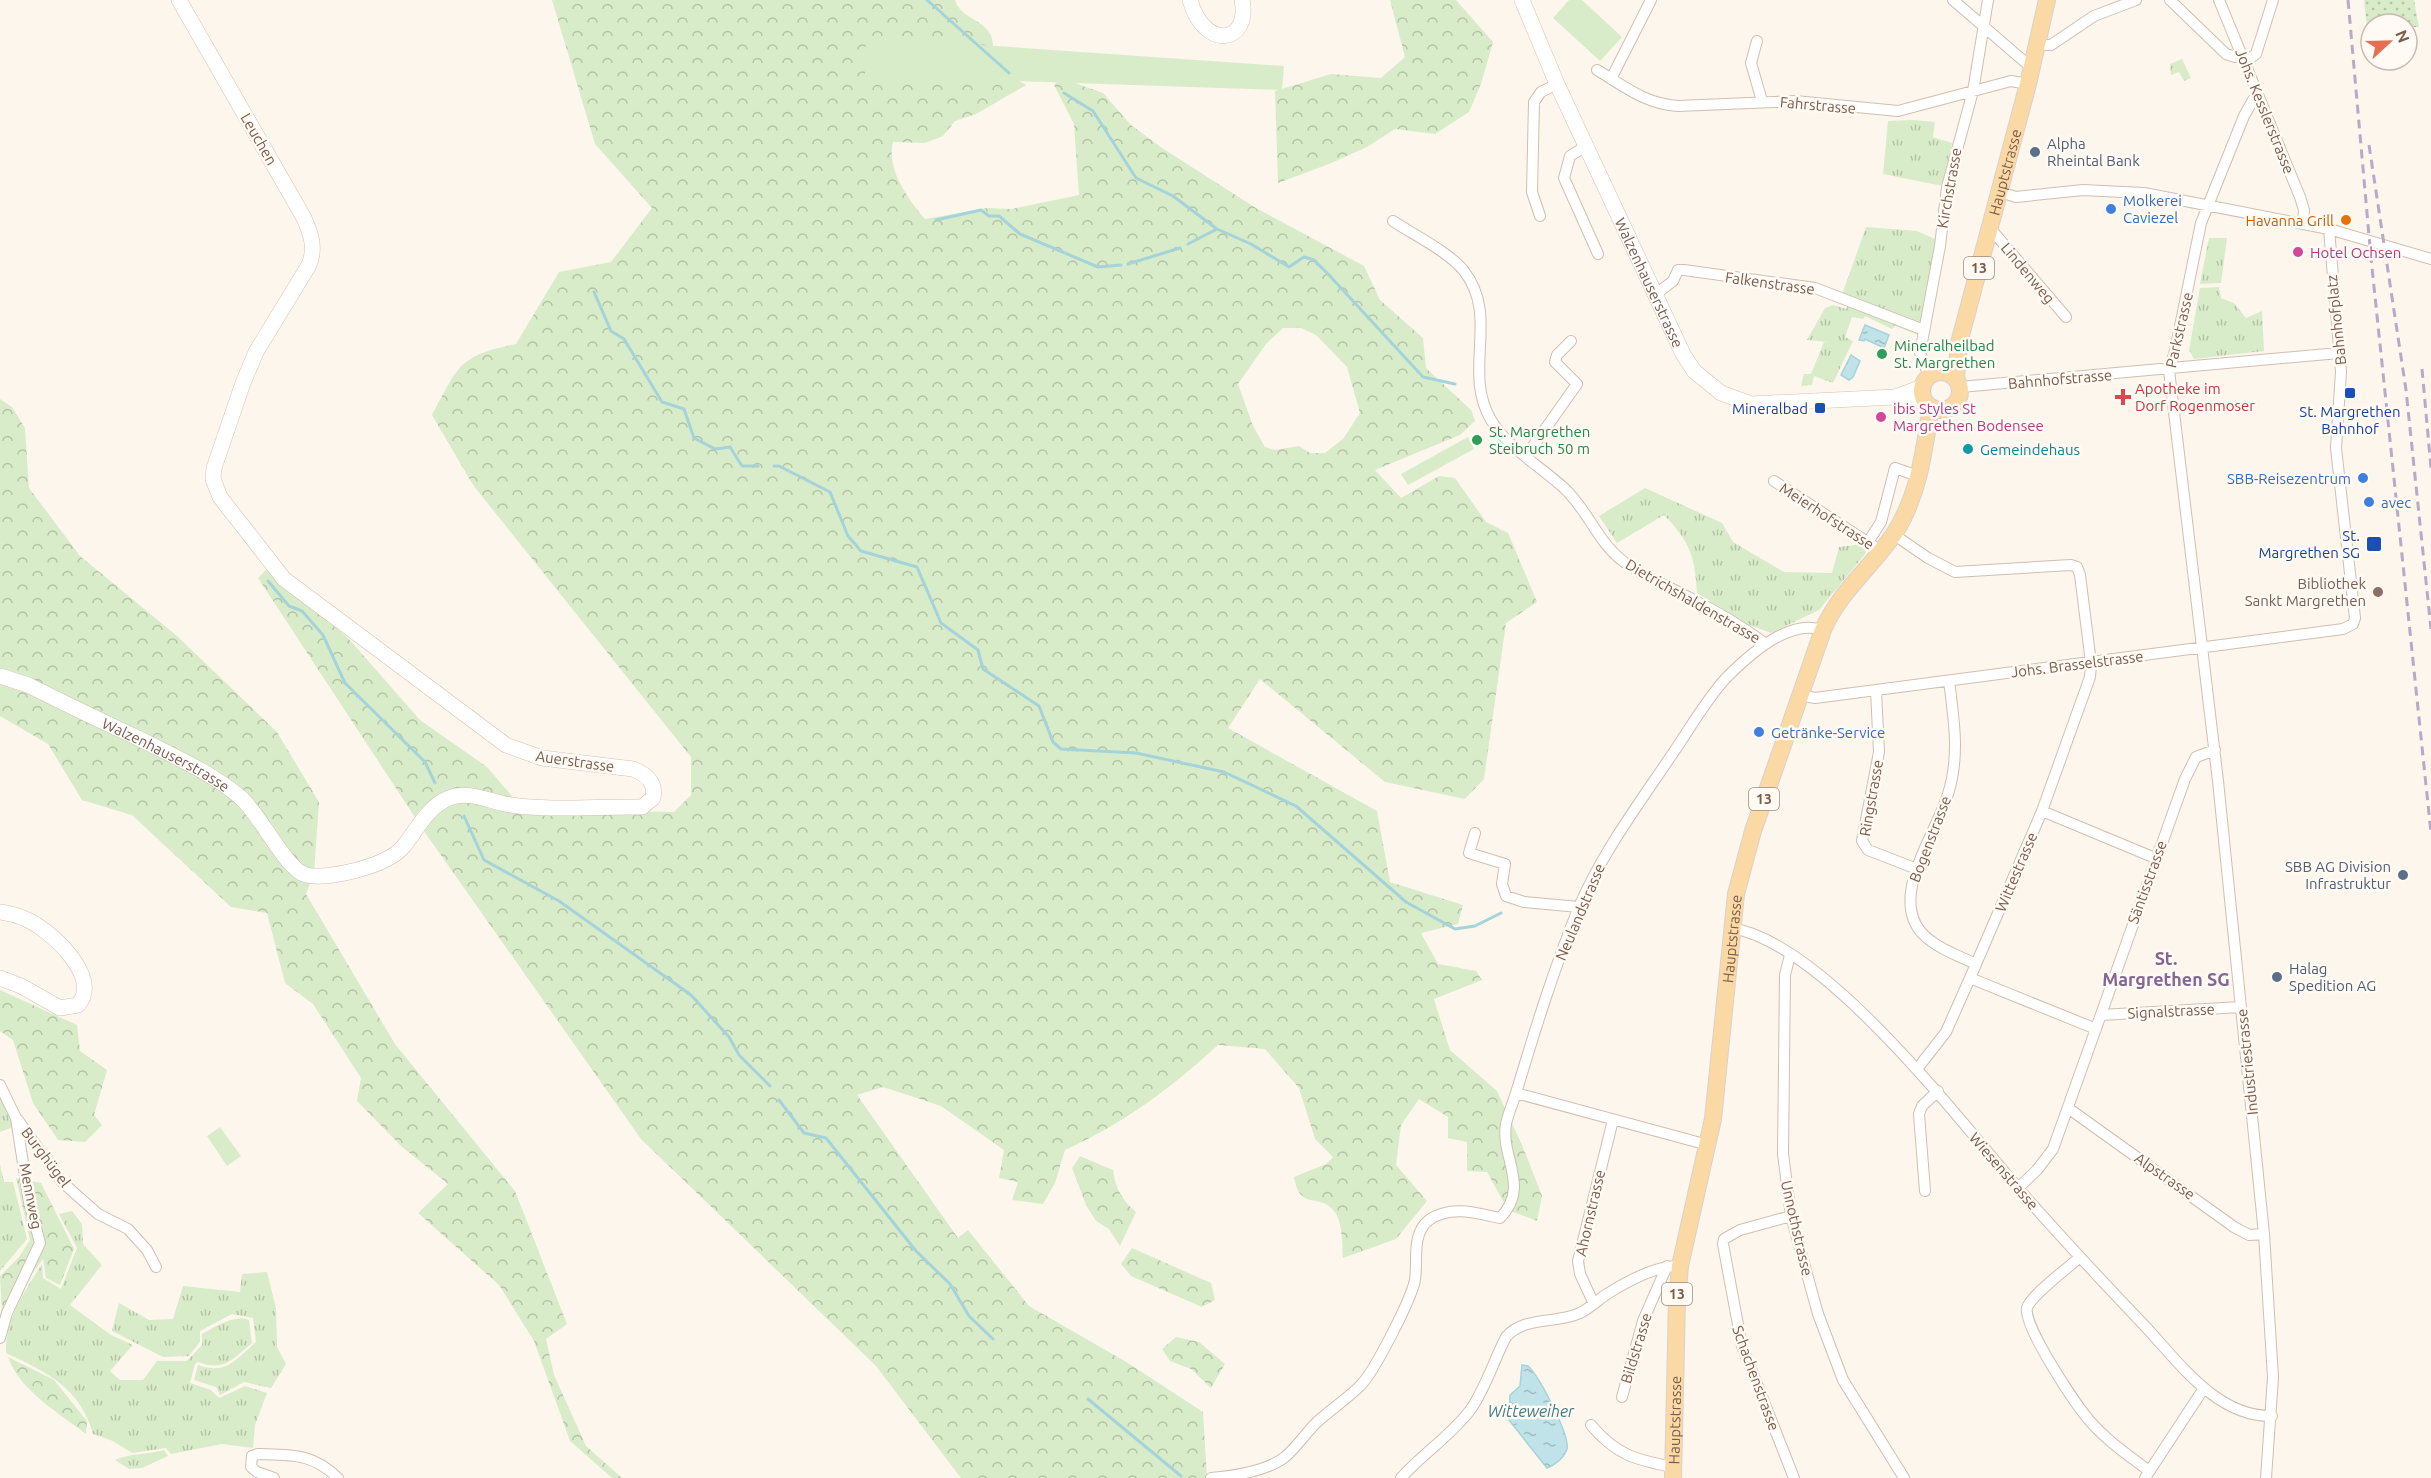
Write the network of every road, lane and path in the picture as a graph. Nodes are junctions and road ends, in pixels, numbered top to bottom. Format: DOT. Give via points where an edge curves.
graph roads {
  1 [pos="179,0"];
  2 [pos="1190,0"];
  3 [pos="1242,0"];
  4 [pos="1522,0"];
  5 [pos="1651,0"];
  6 [pos="1953,0"];
  7 [pos="1988,0"];
  8 [pos="2046,0"];
  9 [pos="2136,0"];
  10 [pos="2170,0"];
  11 [pos="2219,0"];
  12 [pos="2273,0"];
  13 [pos="1983,29"];
  14 [pos="1757,41"];
  15 [pos="2036,45"];
  16 [pos="2243,58"];
  17 [pos="2032,65"];
  18 [pos="1597,70"];
  19 [pos="1611,79"];
  20 [pos="1557,84"];
  21 [pos="2028,84"];
  22 [pos="1973,91"];
  23 [pos="2259,97"];
  24 [pos="1761,101"];
  25 [pos="1586,146"];
  26 [pos="2000,192"];
  27 [pos="2210,206"];
  28 [pos="1540,216"];
  29 [pos="1394,221"];
  30 [pos="2303,224"];
  31 [pos="1990,228"];
  32 [pos="2329,229"];
  33 [pos="1598,254"];
  34 [pos="2431,259"];
  35 [pos="1656,294"];
  36 [pos="2066,318"];
  37 [pos="1924,330"];
  38 [pos="1571,340"];
  39 [pos="2339,353"];
  40 [pos="2169,370"];
  41 [pos="1939,390"];
  42 [pos="226,434"];
  43 [pos="1526,456"];
  44 [pos="1918,476"];
  45 [pos="1774,481"];
  46 [pos="1893,534"];
  47 [pos="1874,546"];
  48 [pos="2353,624"];
  49 [pos="1823,630"];
  50 [pos="1766,644"];
  51 [pos="2202,648"];
  52 [pos="2091,663"];
  53 [pos="0,676"];
  54 [pos="1948,681"];
  55 [pos="1876,691"];
  56 [pos="1800,695"];
  57 [pos="2215,750"];
  58 [pos="2042,811"];
  59 [pos="1475,833"];
  60 [pos="2155,858"];
  61 [pos="1917,869"];
  62 [pos="303,874"];
  63 [pos="1579,907"];
  64 [pos="0,912"];
  65 [pos="1731,928"];
  66 [pos="1790,955"];
  67 [pos="1976,964"];
  68 [pos="0,978"];
  69 [pos="1970,978"];
  70 [pos="2241,1007"];
  71 [pos="2101,1015"];
  72 [pos="2096,1029"];
  73 [pos="1917,1069"];
  74 [pos="0,1085"];
  75 [pos="1938,1091"];
  76 [pos="1516,1093"];
  77 [pos="2068,1108"];
  78 [pos="16,1118"];
  79 [pos="1613,1120"];
  80 [pos="1708,1145"];
  81 [pos="2018,1188"];
  82 [pos="1925,1191"];
  83 [pos="1791,1216"];
  84 [pos="2264,1234"];
  85 [pos="2080,1257"];
  86 [pos="1674,1266"];
  87 [pos="156,1267"];
  88 [pos="1594,1304"];
  89 [pos="0,1338"];
  90 [pos="2204,1388"];
  91 [pos="1622,1397"];
  92 [pos="2272,1416"];
  93 [pos="1591,1425"];
  94 [pos="1673,1473"];
  95 [pos="2147,1474"];
  96 [pos="274,1478"];
  97 [pos="338,1478"];
  98 [pos="1210,1478"];
  99 [pos="1401,1478"];
  100 [pos="1794,1478"];
  101 [pos="1904,1478"];
  102 [pos="2266,1478"];
  1 -- 42 [label="street, Leuchen" via="304,218 313,242 313,255 256,352"];
  2 -- 3 [label="street" via="1199,23 1218,36 1240,26 1244,15"];
  4 -- 20 [label="street, Walzenhauserstrasse"];
  5 -- 19 [label="street"];
  6 -- 13 [label="street"];
  7 -- 13 [label="street, Kirchstrasse"];
  8 -- 15 [label="main road, Hauptstrasse / 13"];
  9 -- 15 [label="street" via="2094,16 2051,45"];
  10 -- 16 [label="street" via="2226,54"];
  11 -- 16 [label="street, Johs. Kesslerstrasse"];
  12 -- 16 [label="street" via="2256,54"];
  13 -- 17 [label="street"];
  13 -- 22 [label="street, Kirchstrasse"];
  14 -- 24 [label="street" via="1751,63"];
  15 -- 17 [label="main road, Hauptstrasse / 13"];
  16 -- 23 [label="street, Johs. Kesslerstrasse"];
  17 -- 21 [label="main road, Hauptstrasse / 13"];
  18 -- 19 [label="street, Fahrstrasse"];
  19 -- 24 [label="street, Fahrstrasse" via="1640,98 1664,105"];
  20 -- 25 [label="street, Walzenhauserstrasse"];
  20 -- 28 [label="street" via="1541,92 1534,102 1532,192"];
  21 -- 22 [label="street, Fahrstrasse" via="2011,81"];
  21 -- 26 [label="main road, Hauptstrasse / 13"];
  22 -- 24 [label="street, Fahrstrasse" via="1898,111"];
  22 -- 37 [label="street, Kirchstrasse" via="1947,187"];
  23 -- 27 [label="street, Parkstrasse" via="2244,116"];
  23 -- 30 [label="street, Johs. Kesslerstrasse" via="2304,210"];
  25 -- 33 [label="street" via="1570,156 1564,178"];
  25 -- 35 [label="street, Walzenhauserstrasse"];
  26 -- 27 [label="street" via="2031,197 2083,190 2126,191"];
  26 -- 31 [label="main road, Hauptstrasse / 13"];
  27 -- 30 [label="street"];
  27 -- 40 [label="street, Parkstrasse" via="2201,223"];
  29 -- 43 [label="street, Dietrichshaldenstrasse" via="1456,263 1470,280 1481,314 1477,373 1483,402 1497,427"];
  30 -- 32 [label="street"];
  31 -- 36 [label="street, Lindenweg"];
  31 -- 41 [label="main road, Hauptstrasse / 13" via="1959,343"];
  32 -- 34 [label="street"];
  32 -- 39 [label="street, Bahnhofplatz"];
  35 -- 37 [label="street, Falkenstrasse" via="1673,281 1678,270 1684,270 1815,288"];
  35 -- 41 [label="street, Walzenhauserstrasse" via="1683,354 1695,371 1720,393 1734,399 1780,405"];
  37 -- 41 [label="street, Kirchstrasse" via="1920,353"];
  38 -- 43 [label="street" via="1555,362 1577,384"];
  39 -- 40 [label="street, Bahnhofstrasse"];
  39 -- 48 [label="street, Bahnhofplatz" via="2341,384 2336,441"];
  40 -- 41 [label="street, Bahnhofstrasse"];
  40 -- 51 [label="street, Parkstrasse"];
  41 -- 44 [label="main road, Hauptstrasse / 13"];
  42 -- 62 [label="street, Auerstrasse" via="214,468 216,491 284,579 506,745 542,758 633,769 646,775 653,785 653,798 642,807 511,805 463,795 449,798 426,815 401,849 388,859 318,877"];
  43 -- 50 [label="street, Dietrichshaldenstrasse" via="1567,490 1623,562"];
  44 -- 46 [label="main road, Hauptstrasse / 13"];
  44 -- 47 [label="street" via="1895,468"];
  45 -- 47 [label="street, Meierhofstrasse"];
  46 -- 47 [label="main road, Hauptstrasse / 13"];
  46 -- 52 [label="street, Wittestrasse" via="1955,572 2077,567"];
  47 -- 49 [label="main road, Hauptstrasse / 13"];
  48 -- 51 [label="street, Johs. Brasselstrasse" via="2343,629"];
  49 -- 50 [label="street, Neulandstrasse" via="1803,627"];
  49 -- 56 [label="main road, Hauptstrasse / 13"];
  50 -- 63 [label="street, Neulandstrasse" via="1714,693 1601,861"];
  51 -- 52 [label="street, Johs. Brasselstrasse"];
  51 -- 57 [label="street, Industriestrasse"];
  52 -- 54 [label="street, Johs. Brasselstrasse"];
  52 -- 58 [label="street, Wittestrasse" via="2090,677"];
  53 -- 62 [label="street, Walzenhauserstrasse" via="38,690 221,781 248,804 292,866"];
  54 -- 55 [label="street, Johs. Brasselstrasse"];
  54 -- 61 [label="street, Bogenstrasse" via="1956,732 1955,763 1948,795"];
  55 -- 56 [label="street, Johs. Brasselstrasse" via="1815,698"];
  55 -- 61 [label="street, Ringstrasse" via="1879,752 1862,841 1868,850"];
  56 -- 65 [label="main road, Hauptstrasse / 13" via="1753,831"];
  57 -- 60 [label="street, Säntisstrasse" via="2199,754 2193,761"];
  57 -- 70 [label="street, Industriestrasse"];
  58 -- 60 [label="street"];
  58 -- 67 [label="street, Wittestrasse"];
  59 -- 63 [label="street" via="1469,853 1505,864 1502,884 1506,896 1524,902"];
  60 -- 71 [label="street, Säntisstrasse"];
  61 -- 67 [label="street, Bogenstrasse" via="1909,901 1918,927 1928,940"];
  63 -- 76 [label="street, Neulandstrasse"];
  64 -- 68 [label="street" via="24,918 64,949 80,971 84,995 78,1005 60,1008"];
  65 -- 66 [label="street, Wiesenstrasse" via="1746,930"];
  65 -- 80 [label="main road, Hauptstrasse / 13" via="1718,1080"];
  66 -- 73 [label="street, Wiesenstrasse" via="1870,1021"];
  66 -- 83 [label="street, Unnothstrasse" via="1785,975 1782,1123"];
  67 -- 69 [label="street, Wittestrasse"];
  69 -- 72 [label="street"];
  69 -- 73 [label="street, Wittestrasse" via="1946,1032"];
  70 -- 71 [label="street, Signalstrasse"];
  70 -- 84 [label="street, Industriestrasse"];
  71 -- 72 [label="street, Säntisstrasse"];
  72 -- 77 [label="street, Säntisstrasse"];
  73 -- 75 [label="street, Wiesenstrasse"];
  74 -- 78 [label="street, Mennweg"];
  75 -- 81 [label="street, Wiesenstrasse"];
  75 -- 82 [label="street" via="1919,1114"];
  76 -- 79 [label="street"];
  76 -- 98 [label="street, Neulandstrasse" via="1506,1125 1515,1176 1508,1210 1500,1218 1457,1211 1428,1221 1420,1233 1415,1281 1386,1347 1362,1384 1333,1406 1284,1457"];
  77 -- 81 [label="street, Säntisstrasse" via="2053,1149"];
  77 -- 84 [label="street, Alpstrasse" via="2234,1227 2249,1235"];
  78 -- 87 [label="street, Burghügel" via="62,1182 98,1214 128,1229"];
  78 -- 89 [label="street, Mennweg" via="29,1202 40,1243 7,1313"];
  79 -- 80 [label="street"];
  79 -- 88 [label="street, Ahornstrasse" via="1578,1261"];
  80 -- 86 [label="main road, Hauptstrasse / 13"];
  81 -- 85 [label="street, Wiesenstrasse"];
  83 -- 100 [label="street, Schachenstrasse" via="1733,1232 1723,1244 1742,1346"];
  83 -- 101 [label="street, Unnothstrasse" via="1818,1314 1843,1380"];
  84 -- 92 [label="street, Industriestrasse" via="2270,1298"];
  85 -- 90 [label="street, Wiesenstrasse"];
  85 -- 95 [label="street" via="2030,1302 2027,1314 2046,1356 2089,1420"];
  86 -- 88 [label="street" via="1607,1294"];
  86 -- 91 [label="street, Bildstrasse" via="1643,1321"];
  86 -- 94 [label="main road, Hauptstrasse / 13" via="1677,1300"];
  88 -- 99 [label="street" via="1563,1318 1519,1326 1506,1337 1470,1410"];
  90 -- 92 [label="street, Wiesenstrasse" via="2247,1414"];
  90 -- 95 [label="street"];
  92 -- 102 [label="street, Industriestrasse"];
  93 -- 94 [label="street" via="1604,1441 1635,1460"];
  96 -- 97 [label="street" via="251,1467 252,1456 304,1456 322,1463"];
}
